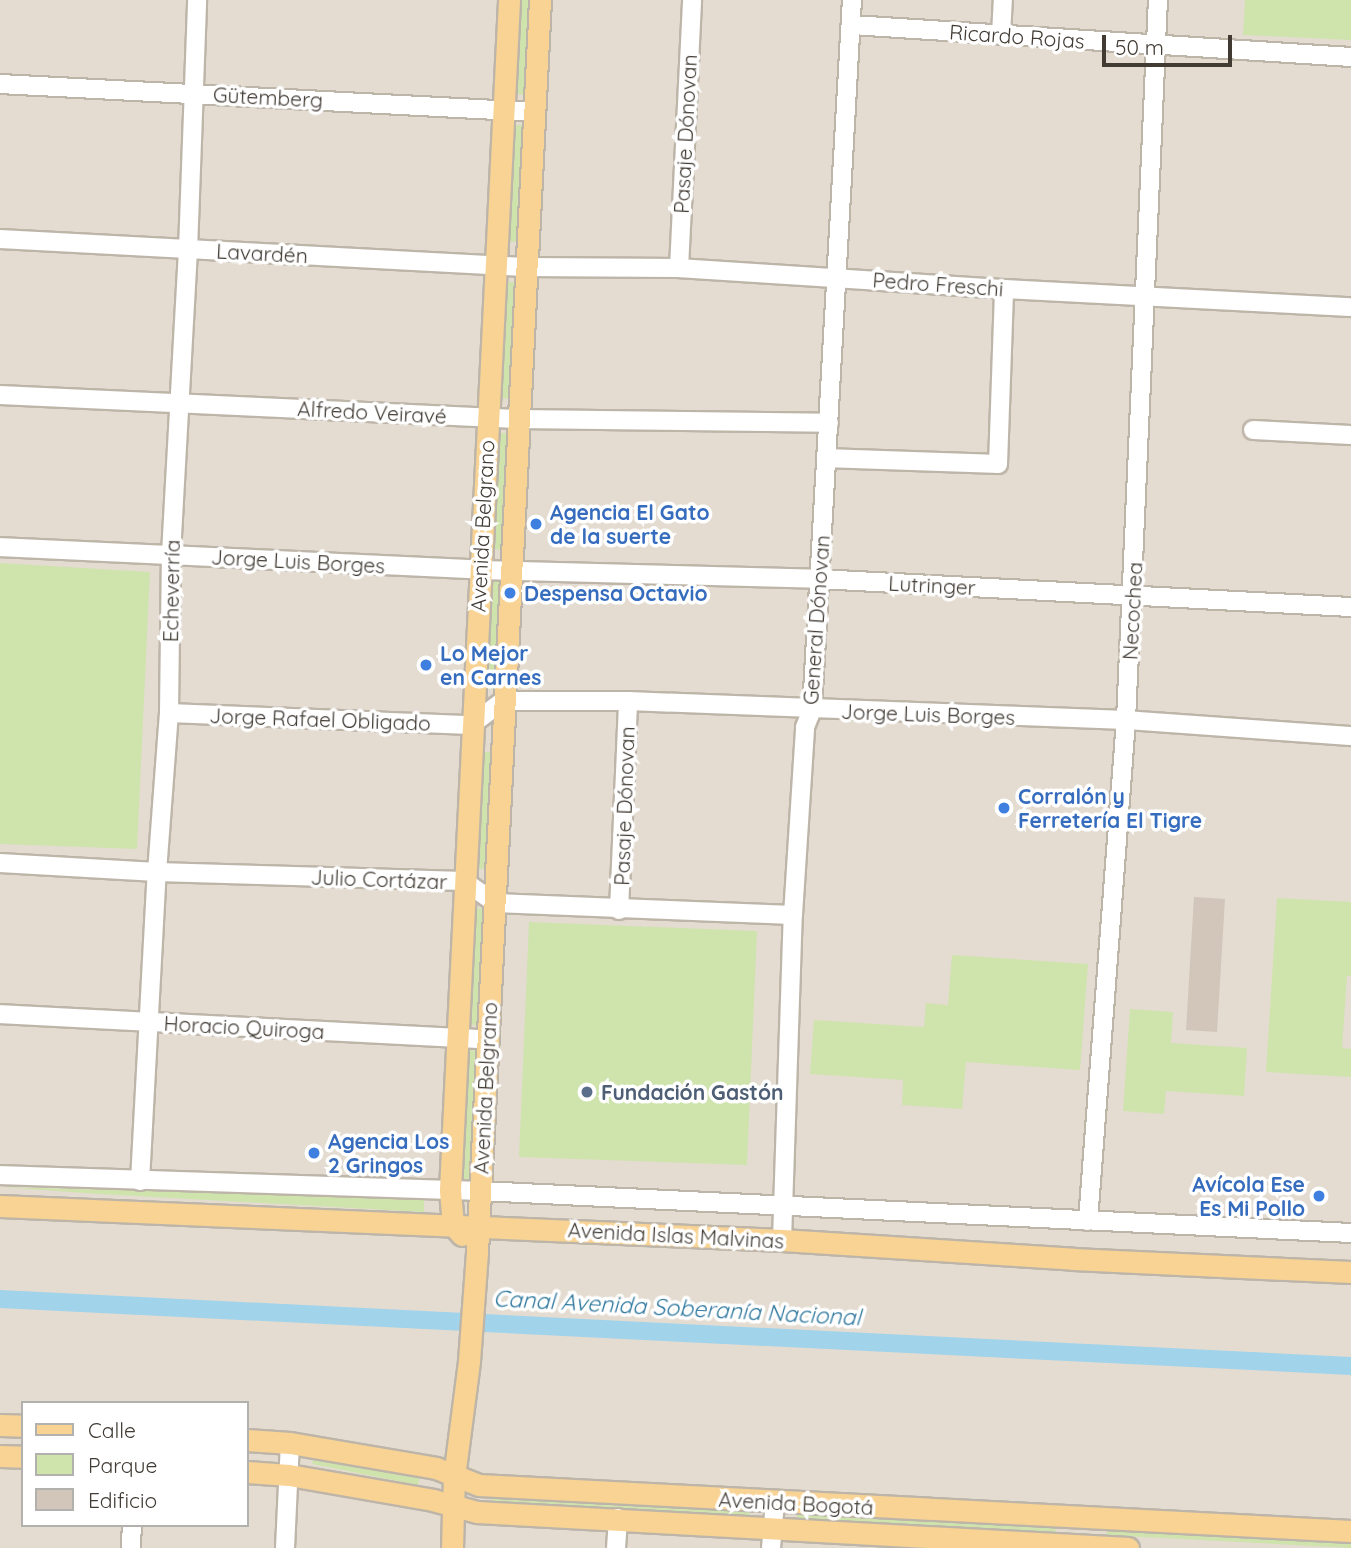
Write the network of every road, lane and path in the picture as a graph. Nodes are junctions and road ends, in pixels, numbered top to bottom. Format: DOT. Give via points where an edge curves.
graph roads {
  1 [pos="197,0"];
  2 [pos="509,0"];
  3 [pos="540,0"];
  4 [pos="692,0"];
  5 [pos="852,0"];
  6 [pos="1003,0"];
  7 [pos="1158,0"];
  8 [pos="852,25"];
  9 [pos="1001,35"];
  10 [pos="1155,46"];
  11 [pos="1351,57"];
  12 [pos="0,84"];
  13 [pos="194,93"];
  14 [pos="502,110"];
  15 [pos="535,112"];
  16 [pos="0,239"];
  17 [pos="188,250"];
  18 [pos="495,265"];
  19 [pos="525,267"];
  20 [pos="679,268"];
  21 [pos="837,276"];
  22 [pos="1004,289"];
  23 [pos="1144,296"];
  24 [pos="1351,307"];
  25 [pos="0,395"];
  26 [pos="180,403"];
  27 [pos="487,418"];
  28 [pos="517,419"];
  29 [pos="829,423"];
  30 [pos="1252,430"];
  31 [pos="1351,435"];
  32 [pos="826,458"];
  33 [pos="0,547"];
  34 [pos="171,554"];
  35 [pos="512,568"];
  36 [pos="480,570"];
  37 [pos="818,579"];
  38 [pos="1133,595"];
  39 [pos="1351,607"];
  40 [pos="503,701"];
  41 [pos="628,701"];
  42 [pos="812,710"];
  43 [pos="169,713"];
  44 [pos="1126,720"];
  45 [pos="471,725"];
  46 [pos="1351,736"];
  47 [pos="0,863"];
  48 [pos="157,872"];
  49 [pos="464,881"];
  50 [pos="495,903"];
  51 [pos="619,910"];
  52 [pos="793,915"];
  53 [pos="0,1014"];
  54 [pos="149,1022"];
  55 [pos="457,1038"];
  56 [pos="488,1040"];
  57 [pos="0,1175"];
  58 [pos="140,1181"];
  59 [pos="450,1190"];
  60 [pos="480,1191"];
  61 [pos="3,1205"];
  62 [pos="783,1206"];
  63 [pos="1088,1221"];
  64 [pos="453,1225"];
  65 [pos="479,1226"];
  66 [pos="1351,1234"];
  67 [pos="782,1240"];
  68 [pos="477,1252"];
  69 [pos="1351,1272"];
  70 [pos="0,1425"];
  71 [pos="21,1426"];
  72 [pos="248,1440"];
  73 [pos="290,1443"];
  74 [pos="0,1456"];
  75 [pos="21,1457"];
  76 [pos="248,1472"];
  77 [pos="289,1475"];
  78 [pos="454,1477"];
  79 [pos="775,1502"];
  80 [pos="454,1506"];
  81 [pos="1085,1516"];
  82 [pos="618,1518"];
  83 [pos="132,1527"];
  84 [pos="1351,1531"];
  85 [pos="771,1539"];
  86 [pos="996,1545"];
  87 [pos="1082,1547"];
  88 [pos="131,1548"];
  89 [pos="285,1548"];
  90 [pos="452,1548"];
  91 [pos="616,1548"];
  92 [pos="1128,1548"];
  1 -- 13 [label="street, Echeverría"];
  2 -- 14 [label="main road, Avenida Belgrano"];
  3 -- 15 [label="main road, Avenida Belgrano"];
  4 -- 20 [label="street, Pasaje Dónovan"];
  5 -- 8 [label="street, General Dónovan"];
  6 -- 9 [label="street"];
  7 -- 10 [label="street, Necochea"];
  8 -- 9 [label="street, Ricardo Rojas"];
  8 -- 21 [label="street, General Dónovan"];
  9 -- 10 [label="street, Ricardo Rojas"];
  10 -- 11 [label="street, Ricardo Rojas"];
  10 -- 23 [label="street, Necochea"];
  12 -- 13 [label="street, Gütemberg"];
  13 -- 14 [label="street, Gütemberg"];
  13 -- 17 [label="street, Echeverría"];
  14 -- 15 [label="street, Gütemberg"];
  14 -- 18 [label="main road, Avenida Belgrano"];
  15 -- 19 [label="main road, Avenida Belgrano"];
  16 -- 17 [label="street, Lavardén"];
  17 -- 18 [label="street, Lavardén"];
  17 -- 26 [label="street, Echeverría"];
  18 -- 19 [label="street, Lavardén"];
  18 -- 27 [label="main road, Avenida Belgrano"];
  19 -- 20 [label="street, Pedro Freschi"];
  19 -- 28 [label="main road, Avenida Belgrano"];
  20 -- 21 [label="street, Pedro Freschi"];
  21 -- 22 [label="street, Pedro Freschi"];
  21 -- 29 [label="street, General Dónovan"];
  22 -- 23 [label="street, Pedro Freschi"];
  22 -- 32 [label="street" via="998,464"];
  23 -- 24 [label="street, Pedro Freschi"];
  23 -- 38 [label="street, Necochea"];
  25 -- 26 [label="street, Alfredo Veiravé"];
  26 -- 27 [label="street, Alfredo Veiravé"];
  26 -- 34 [label="street, Echeverría"];
  27 -- 28 [label="street, Alfredo Veiravé"];
  27 -- 36 [label="main road, Avenida Belgrano"];
  28 -- 29 [label="street, Alfredo Veiravé"];
  28 -- 35 [label="main road, Avenida Belgrano"];
  29 -- 32 [label="street, General Dónovan"];
  30 -- 31 [label="street"];
  32 -- 37 [label="street, General Dónovan"];
  33 -- 34 [label="street, Jorge Luis Borges"];
  34 -- 36 [label="street, Jorge Luis Borges"];
  34 -- 43 [label="street, Echeverría"];
  35 -- 36 [label="street, Jorge Luis Borges"];
  35 -- 37 [label="street, Lutringer"];
  35 -- 40 [label="main road, Avenida Belgrano"];
  36 -- 45 [label="main road, Avenida Belgrano"];
  37 -- 38 [label="street, Lutringer"];
  37 -- 42 [label="street, General Dónovan"];
  38 -- 39 [label="street, Lutringer"];
  38 -- 44 [label="street, Necochea"];
  40 -- 41 [label="street, Jorge Luis Borges"];
  40 -- 45 [label="street"];
  40 -- 50 [label="main road, Avenida Belgrano"];
  41 -- 42 [label="street, Jorge Luis Borges"];
  41 -- 51 [label="street, Pasaje Dónovan"];
  42 -- 44 [label="street, Jorge Luis Borges"];
  42 -- 52 [label="street, General Dónovan" via="805,727"];
  43 -- 45 [label="street, Jorge Rafael Obligado"];
  43 -- 48 [label="street, Echeverría"];
  44 -- 46 [label="street, Jorge Luis Borges"];
  44 -- 63 [label="street, Necochea"];
  45 -- 49 [label="main road, Avenida Belgrano"];
  47 -- 48 [label="street, Julio Cortázar"];
  48 -- 49 [label="street, Julio Cortázar"];
  48 -- 54 [label="street, Echeverría"];
  49 -- 50 [label="street, Julio Cortázar"];
  49 -- 55 [label="main road, Avenida Belgrano"];
  50 -- 51 [label="street"];
  50 -- 56 [label="main road, Avenida Belgrano"];
  51 -- 52 [label="street"];
  52 -- 62 [label="street, General Dónovan"];
  53 -- 54 [label="street, Horacio Quiroga"];
  54 -- 55 [label="street, Horacio Quiroga"];
  54 -- 58 [label="street, Echeverría"];
  55 -- 56 [label="street, Horacio Quiroga"];
  55 -- 59 [label="main road, Avenida Belgrano"];
  56 -- 60 [label="main road, Avenida Belgrano"];
  57 -- 58 [label="street, Avenida Islas Malvinas"];
  58 -- 59 [label="street, Avenida Islas Malvinas"];
  59 -- 60 [label="street, Avenida Islas Malvinas"];
  59 -- 64 [label="main road, Avenida Belgrano"];
  60 -- 62 [label="street, Avenida Islas Malvinas"];
  60 -- 65 [label="main road, Avenida Belgrano"];
  61 -- 64 [label="main road, Avenida Islas Malvinas"];
  62 -- 63 [label="street, Avenida Islas Malvinas"];
  62 -- 67 [label="street, General Dónovan"];
  63 -- 66 [label="street, Avenida Islas Malvinas"];
  64 -- 65 [label="main road, Avenida Islas Malvinas"];
  64 -- 68 [label="main road"];
  65 -- 67 [label="main road, Avenida Islas Malvinas"];
  65 -- 68 [label="main road, Avenida Belgrano"];
  67 -- 69 [label="main road, Avenida Islas Malvinas"];
  68 -- 78 [label="main road, Avenida Belgrano"];
  70 -- 71 [label="main road"];
  72 -- 73 [label="main road, Avenida Bogotá"];
  73 -- 77 [label="street"];
  73 -- 78 [label="main road, Avenida Bogotá" via="436,1468"];
  74 -- 75 [label="main road"];
  76 -- 77 [label="main road, Avenida Bogotá"];
  77 -- 80 [label="main road, Avenida Bogotá"];
  77 -- 89 [label="street"];
  78 -- 79 [label="main road, Avenida Bogotá" via="479,1485"];
  78 -- 80 [label="main road, Avenida Belgrano"];
  79 -- 81 [label="main road, Avenida Bogotá"];
  79 -- 85 [label="street"];
  80 -- 82 [label="main road, Avenida Bogotá" via="477,1512"];
  80 -- 90 [label="main road, Avenida Belgrano"];
  81 -- 84 [label="main road, Avenida Bogotá"];
  81 -- 87 [label="street"];
  82 -- 85 [label="main road, Avenida Bogotá"];
  82 -- 91 [label="street"];
  83 -- 88 [label="street"];
  85 -- 86 [label="main road, Avenida Bogotá"];
  86 -- 87 [label="main road, Avenida Bogotá"];
  87 -- 92 [label="main road, Avenida Bogotá"];
}
